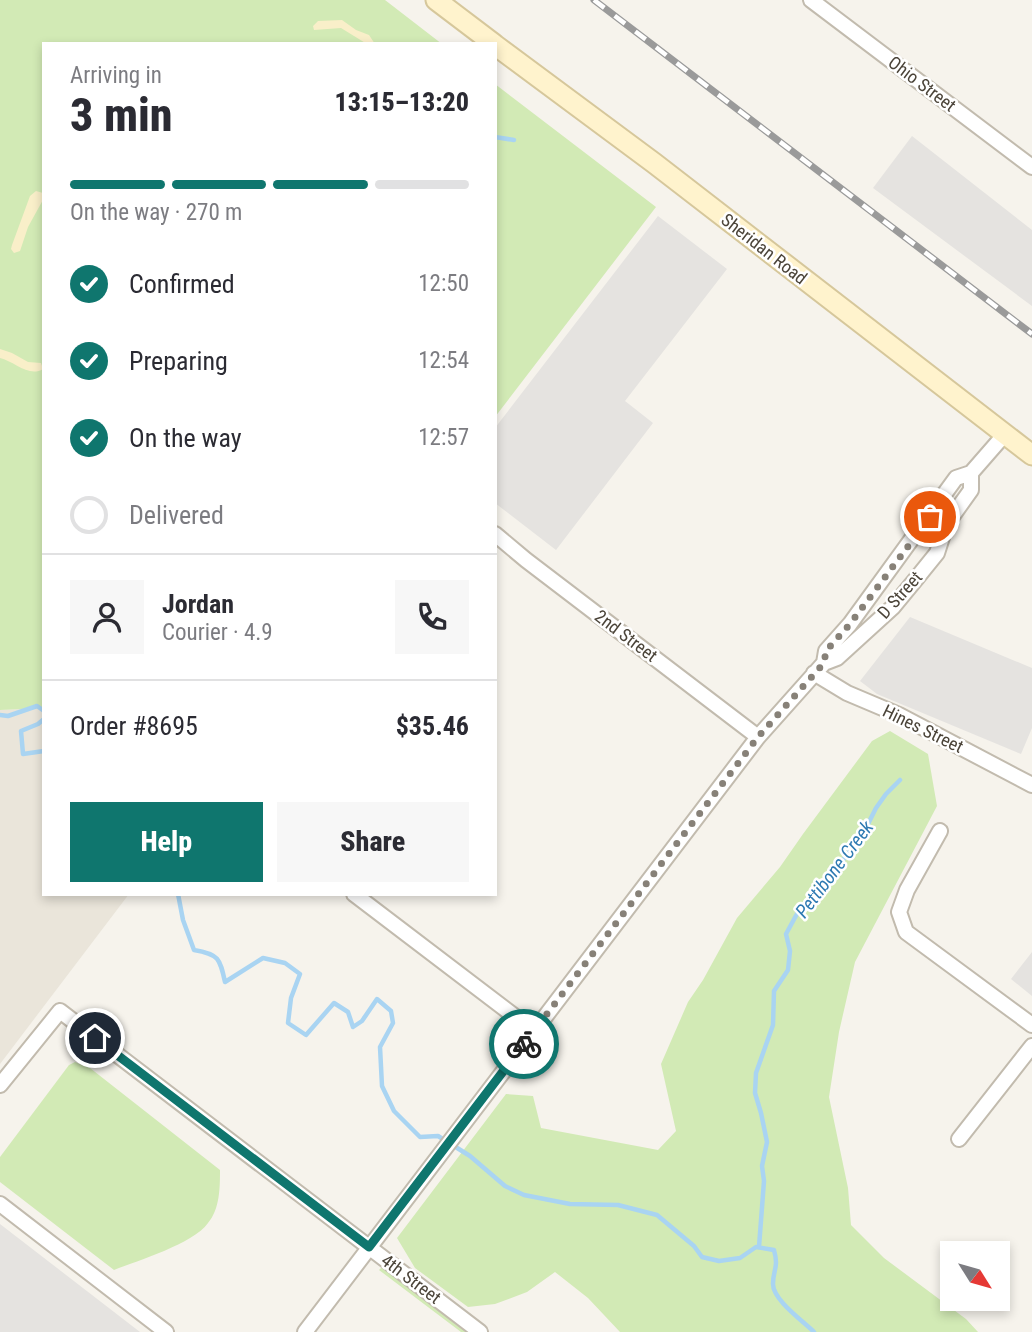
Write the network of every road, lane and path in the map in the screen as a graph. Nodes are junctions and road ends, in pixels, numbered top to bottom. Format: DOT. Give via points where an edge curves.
graph roads {
  1 [pos="436,0"];
  2 [pos="811,0"];
  3 [pos="492,42"];
  4 [pos="497,45"];
  5 [pos="1032,167"];
  6 [pos="1004,434"];
  7 [pos="1032,455"];
  8 [pos="971,473"];
  9 [pos="497,536"];
  10 [pos="819,668"];
  11 [pos="758,737"];
  12 [pos="1032,785"];
  13 [pos="940,831"];
  14 [pos="357,896"];
  15 [pos="1032,1025"];
  16 [pos="534,1031"];
  17 [pos="1032,1046"];
  18 [pos="0,1085"];
  19 [pos="959,1139"];
  20 [pos="0,1204"];
  21 [pos="369,1247"];
  22 [pos="166,1332"];
  23 [pos="305,1332"];
  24 [pos="480,1332"];
  1 -- 3 [label="main road, Sheridan Road"];
  2 -- 5 [label="street, Ohio Street"];
  4 -- 6 [label="main road, Sheridan Road"];
  6 -- 7 [label="main road, Sheridan Road"];
  6 -- 8 [label="street, D Street"];
  8 -- 10 [label="street, D Street" via="956,478 826,651"];
  8 -- 10 [label="street, D Street" via="971,490 950,517 937,553 892,607 837,658"];
  9 -- 11 [label="street, 2nd Street"];
  10 -- 11 [label="street, D Street"];
  10 -- 12 [label="street, Hines Street" via="847,693"];
  11 -- 16 [label="street, D Street"];
  13 -- 15 [label="street" via="899,912 906,932"];
  14 -- 16 [label="street"];
  16 -- 21 [label="street, D Street"];
  17 -- 19 [label="street"];
  18 -- 21 [label="street, 4th Street" via="60,1011"];
  20 -- 22 [label="street"];
  21 -- 23 [label="street, D Street"];
  21 -- 24 [label="street, 4th Street"];
}
